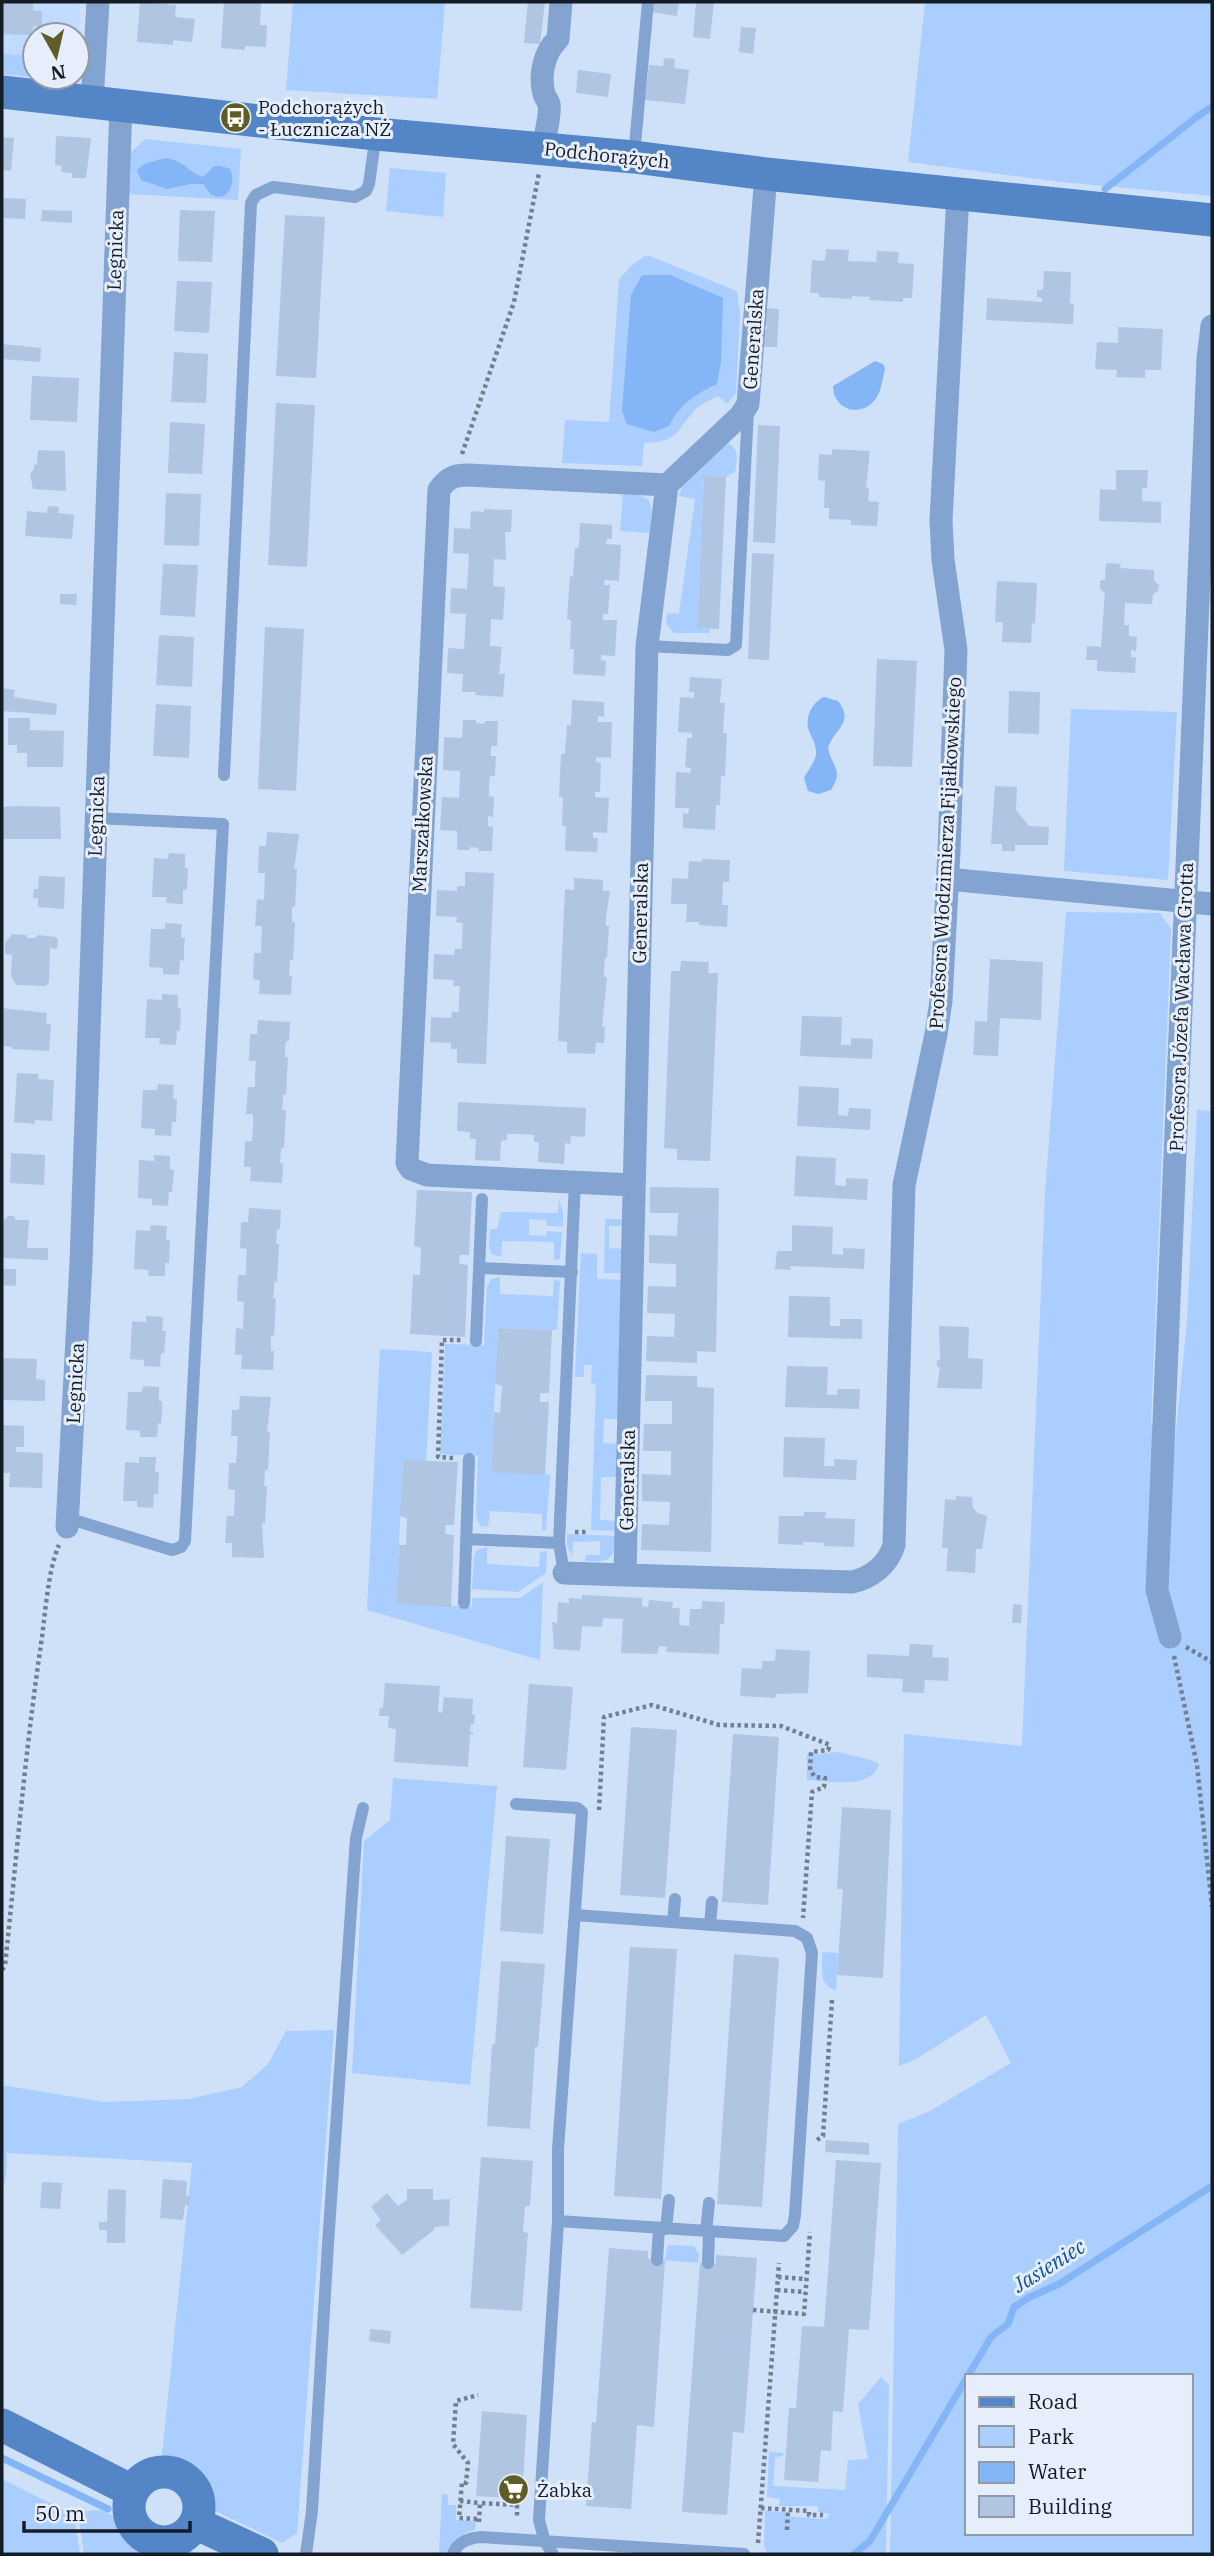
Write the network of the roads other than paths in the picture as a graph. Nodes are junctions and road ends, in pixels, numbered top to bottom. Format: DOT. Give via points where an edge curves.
graph roads {
  1 [pos="99,2"];
  2 [pos="561,2"];
  3 [pos="648,2"];
  4 [pos="2,92"];
  5 [pos="107,103"];
  6 [pos="376,134"];
  7 [pos="543,148"];
  8 [pos="634,157"];
  9 [pos="766,174"];
  10 [pos="958,194"];
  11 [pos="1212,220"];
  12 [pos="1212,326"];
  13 [pos="748,404"];
  14 [pos="667,485"];
  15 [pos="648,646"];
  16 [pos="224,775"];
  17 [pos="96,818"];
  18 [pos="947,879"];
  19 [pos="1185,901"];
  20 [pos="1212,904"];
  21 [pos="575,1181"];
  22 [pos="633,1185"];
  23 [pos="482,1199"];
  24 [pos="479,1268"];
  25 [pos="572,1272"];
  26 [pos="476,1341"];
  27 [pos="469,1459"];
  28 [pos="67,1523"];
  29 [pos="466,1539"];
  30 [pos="559,1543"];
  31 [pos="564,1573"];
  32 [pos="625,1575"];
  33 [pos="464,1603"];
  34 [pos="1170,1637"];
  35 [pos="516,1804"];
  36 [pos="363,1808"];
  37 [pos="674,1899"];
  38 [pos="712,1902"];
  39 [pos="575,1915"];
  40 [pos="673,1922"];
  41 [pos="710,1924"];
  42 [pos="669,2200"];
  43 [pos="709,2203"];
  44 [pos="558,2221"];
  45 [pos="663,2229"];
  46 [pos="708,2232"];
  47 [pos="657,2260"];
  48 [pos="708,2263"];
  49 [pos="2,2425"];
  50 [pos="132,2491"];
  51 [pos="195,2523"];
  52 [pos="545,2542"];
  53 [pos="262,2554"];
  54 [pos="306,2554"];
  55 [pos="453,2554"];
  56 [pos="552,2554"];
  57 [pos="744,2554"];
  1 -- 5 [label="street, Legnicka"];
  2 -- 7 [label="street" via="558,38 545,56 543,85 549,104"];
  3 -- 8 [label="lane"];
  4 -- 5 [label="street, Podchorążych"];
  5 -- 6 [label="street, Podchorążych"];
  5 -- 17 [label="street, Legnicka"];
  6 -- 7 [label="street, Podchorążych"];
  6 -- 16 [label="lane" via="369,184 362,195 273,187 256,195 251,204"];
  7 -- 8 [label="street, Podchorążych"];
  8 -- 9 [label="street, Podchorążych"];
  9 -- 10 [label="street, Podchorążych"];
  9 -- 13 [label="street, Generalska"];
  10 -- 11 [label="street, Podchorążych"];
  10 -- 18 [label="street, Profesora Włodzimierza Fijałkowskiego" via="941,521 956,650"];
  12 -- 19 [label="street, Profesora Józefa Wacława Grotta"];
  13 -- 14 [label="street, Generalska"];
  13 -- 15 [label="lane" via="736,645 728,650"];
  14 -- 15 [label="street, Generalska"];
  14 -- 21 [label="street, Marszałkowska" via="454,475 439,489 406,1157 411,1169 427,1175"];
  15 -- 22 [label="street, Generalska"];
  17 -- 28 [label="street, Legnicka"];
  17 -- 28 [label="lane" via="223,824 185,1541 172,1550"];
  18 -- 19 [label="street"];
  18 -- 32 [label="street, Profesora Włodzimierza Fijałkowskiego" via="941,1001 904,1185 892,1552 873,1573 852,1582"];
  19 -- 20 [label="street"];
  19 -- 34 [label="street, Profesora Józefa Wacława Grotta" via="1157,1590"];
  21 -- 22 [label="street, Marszałkowska"];
  21 -- 25 [label="lane"];
  22 -- 32 [label="street, Generalska"];
  23 -- 24 [label="lane"];
  24 -- 25 [label="lane"];
  24 -- 26 [label="lane"];
  25 -- 30 [label="lane"];
  27 -- 29 [label="lane"];
  29 -- 30 [label="lane"];
  29 -- 33 [label="lane"];
  30 -- 31 [label="lane"];
  31 -- 32 [label="street"];
  35 -- 39 [label="lane" via="582,1812"];
  36 -- 54 [label="lane" via="355,1852"];
  37 -- 40 [label="lane"];
  38 -- 41 [label="lane"];
  39 -- 40 [label="lane"];
  39 -- 44 [label="lane" via="558,2149"];
  40 -- 41 [label="lane"];
  41 -- 46 [label="lane" via="802,1934 812,1952 793,2226 784,2236"];
  42 -- 45 [label="lane"];
  43 -- 46 [label="lane"];
  44 -- 45 [label="lane"];
  44 -- 52 [label="lane" via="538,2520"];
  45 -- 46 [label="lane"];
  45 -- 47 [label="lane"];
  46 -- 48 [label="lane"];
  49 -- 50 [label="street"];
  50 -- 51 [label="street" via="152,2474 179,2475 197,2496"];
  50 -- 51 [label="street" via="128,2513 132,2524 148,2539 180,2539"];
  51 -- 53 [label="street"];
  52 -- 55 [label="lane" via="478,2537 465,2540"];
  52 -- 56 [label="lane"];
  52 -- 57 [label="lane"];
}
